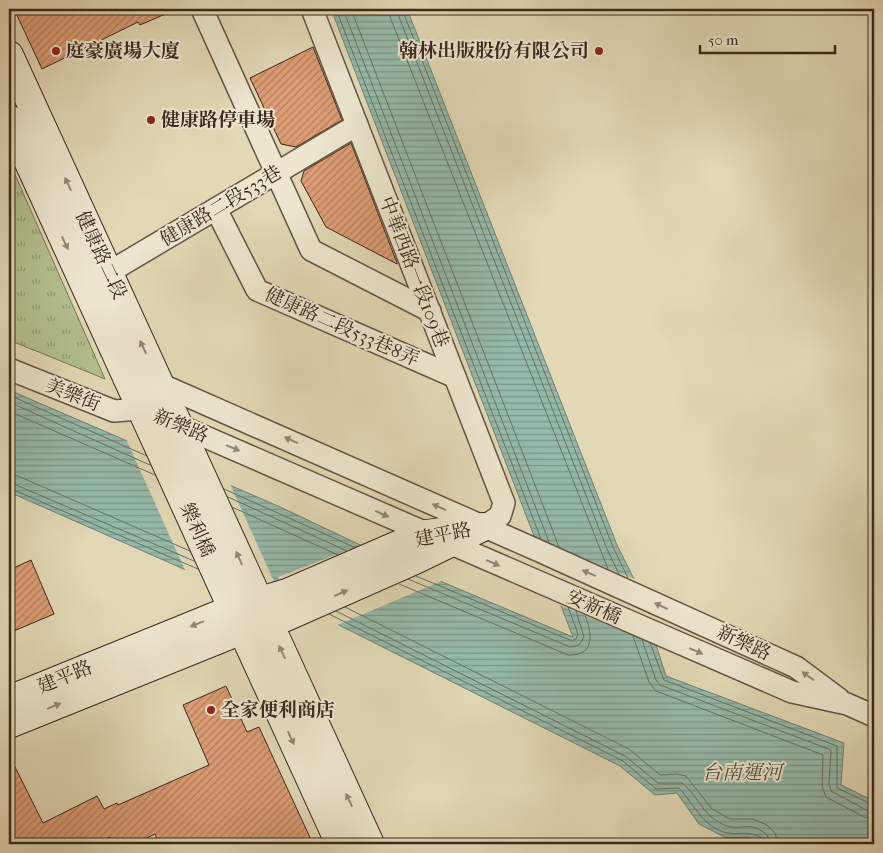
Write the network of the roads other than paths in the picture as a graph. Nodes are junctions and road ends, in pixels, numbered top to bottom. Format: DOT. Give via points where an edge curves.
graph roads {
  1 [pos="202,9"];
  2 [pos="312,9"];
  3 [pos="9,54"];
  4 [pos="9,119"];
  5 [pos="357,125"];
  6 [pos="277,173"];
  7 [pos="216,209"];
  8 [pos="109,272"];
  9 [pos="85,286"];
  10 [pos="430,312"];
  11 [pos="9,369"];
  12 [pos="455,377"];
  13 [pos="160,384"];
  14 [pos="140,409"];
  15 [pos="178,425"];
  16 [pos="161,451"];
  17 [pos="193,455"];
  18 [pos="483,527"];
  19 [pos="438,539"];
  20 [pos="528,546"];
  21 [pos="537,583"];
  22 [pos="634,593"];
  23 [pos="291,603"];
  24 [pos="264,613"];
  25 [pos="237,619"];
  26 [pos="651,632"];
  27 [pos="9,700"];
  28 [pos="847,704"];
  29 [pos="874,716"];
  30 [pos="9,724"];
  31 [pos="340,844"];
  32 [pos="370,844"];
  1 -- 6 [label="street"];
  2 -- 5 [label="street, 中華西路一段109巷"];
  8 -- 3 [label="street, 健康路二段, one-way"];
  4 -- 9 [label="street, 健康路二段, one-way"];
  5 -- 6 [label="street, 健康路二段533巷"];
  5 -- 10 [label="street, 中華西路一段109巷"];
  6 -- 7 [label="street, 健康路二段533巷"];
  6 -- 10 [label="street" via="311,250"];
  7 -- 8 [label="street, 健康路二段533巷"];
  7 -- 12 [label="street, 健康路二段533巷8弄" via="257,290"];
  8 -- 9 [label="street, 健康路二段533巷"];
  13 -- 8 [label="street, 健康路二段, one-way"];
  9 -- 14 [label="street, 健康路二段"];
  10 -- 12 [label="street, 中華西路一段109巷"];
  11 -- 14 [label="street, 美樂街" via="114,411"];
  12 -- 18 [label="street, 中華西路一段109巷" via="504,503 500,516"];
  13 -- 14 [label="street, 新樂路"];
  13 -- 15 [label="street, 健康路二段"];
  18 -- 13 [label="street, 新樂路, one-way"];
  14 -- 15 [label="street, 新樂路"];
  14 -- 16 [label="street, 健康路二段"];
  15 -- 17 [label="street, 健康路二段"];
  15 -- 19 [label="street, 新樂路, one-way"];
  16 -- 25 [label="street, 樂利橋"];
  24 -- 17 [label="street, 樂利橋, one-way"];
  18 -- 19 [label="street, 建平路"];
  18 -- 20 [label="street, 新樂路"];
  19 -- 21 [label="street, 新樂路, one-way"];
  19 -- 23 [label="street, 建平路" via="391,548"];
  23 -- 19 [label="street, 建平路, one-way" via="415,560"];
  22 -- 20 [label="street, 安新橋, one-way"];
  21 -- 26 [label="street, 安新橋"];
  28 -- 22 [label="street, 新樂路, one-way" via="796,667"];
  23 -- 24 [label="street, 建平路"];
  24 -- 25 [label="street, 建平路"];
  32 -- 24 [label="street, 樂利橋, one-way"];
  25 -- 27 [label="street, 建平路, one-way"];
  30 -- 25 [label="street, 建平路, one-way"];
  25 -- 31 [label="street, 樂利橋, one-way"];
  26 -- 28 [label="street, 新樂路, one-way" via="792,692"];
  28 -- 29 [label="street, 新樂路"];
}
